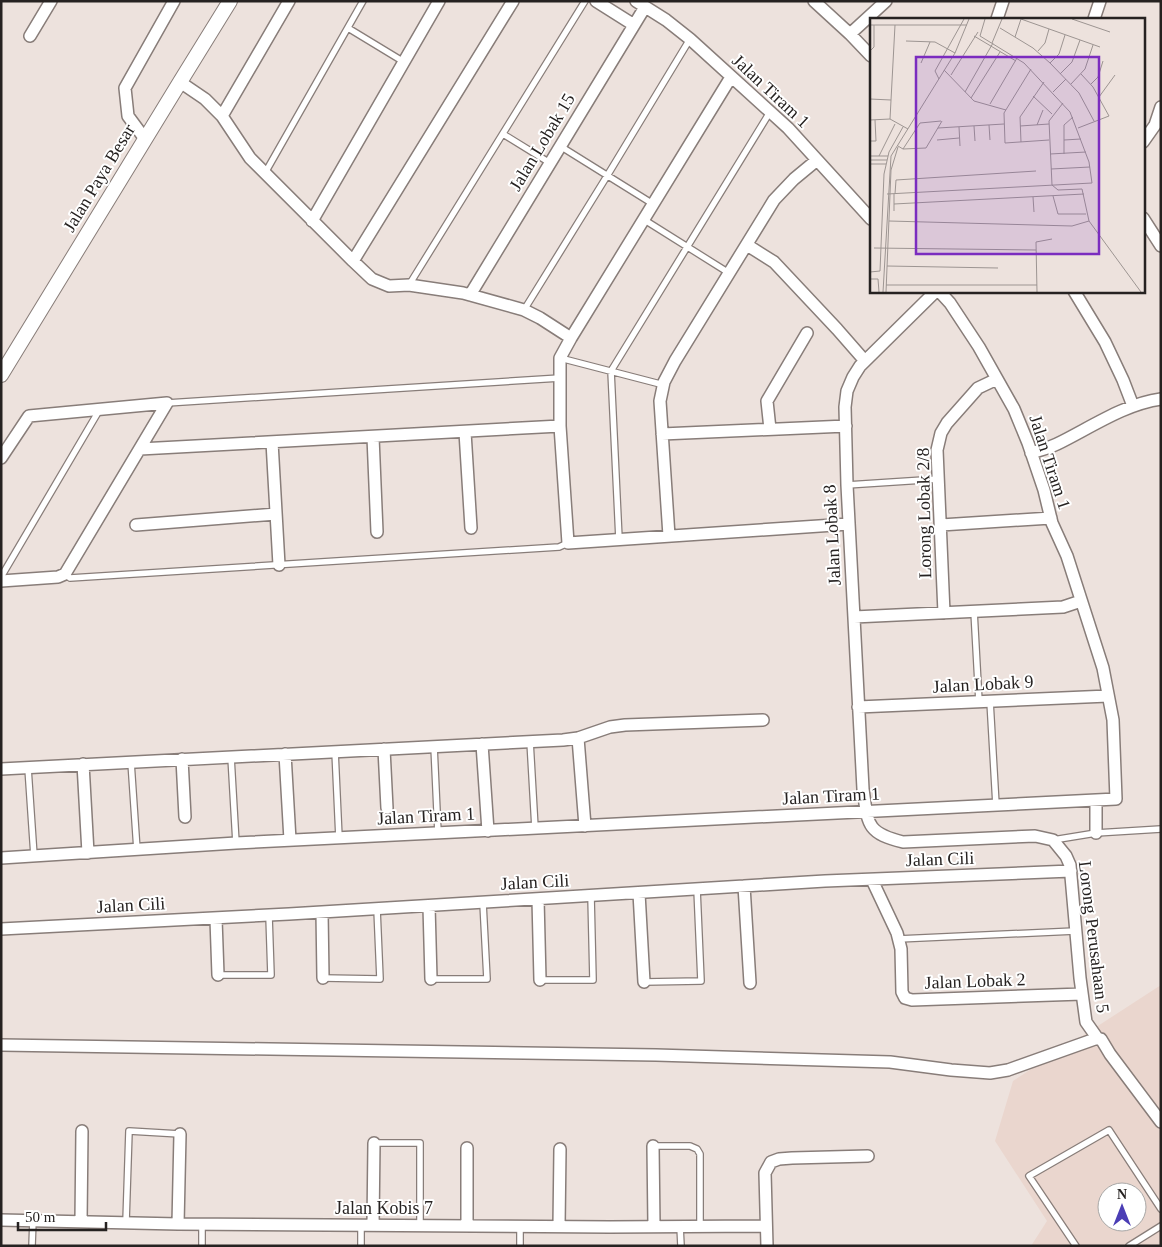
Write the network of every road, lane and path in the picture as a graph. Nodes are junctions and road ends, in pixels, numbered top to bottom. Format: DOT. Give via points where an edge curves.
graph roads {
  1 [pos="51,1"];
  2 [pos="174,1"];
  3 [pos="230,1"];
  4 [pos="289,1"];
  5 [pos="363,1"];
  6 [pos="439,1"];
  7 [pos="513,1"];
  8 [pos="585,1"];
  9 [pos="596,1"];
  10 [pos="814,1"];
  11 [pos="886,1"];
  12 [pos="1003,1"];
  13 [pos="1100,1"];
  14 [pos="641,4"];
  15 [pos="997,18"];
  16 [pos="1094,18"];
  17 [pos="634,25"];
  18 [pos="348,28"];
  19 [pos="850,34"];
  20 [pos="30,36"];
  21 [pos="690,39"];
  22 [pos="870,55"];
  23 [pos="404,62"];
  24 [pos="731,77"];
  25 [pos="180,82"];
  26 [pos="1161,107"];
  27 [pos="770,112"];
  28 [pos="222,116"];
  29 [pos="503,134"];
  30 [pos="144,139"];
  31 [pos="1144,141"];
  32 [pos="560,146"];
  33 [pos="817,160"];
  34 [pos="550,163"];
  35 [pos="264,173"];
  36 [pos="608,176"];
  37 [pos="652,204"];
  38 [pos="870,218"];
  39 [pos="644,219"];
  40 [pos="1144,220"];
  41 [pos="312,221"];
  42 [pos="747,245"];
  43 [pos="687,246"];
  44 [pos="1161,246"];
  45 [pos="353,261"];
  46 [pos="729,273"];
  47 [pos="409,285"];
  48 [pos="937,292"];
  49 [pos="939,292"];
  50 [pos="1075,292"];
  51 [pos="470,295"];
  52 [pos="524,310"];
  53 [pos="807,333"];
  54 [pos="570,338"];
  55 [pos="560,358"];
  56 [pos="865,361"];
  57 [pos="611,371"];
  58 [pos="1,375"];
  59 [pos="560,378"];
  60 [pos="997,379"];
  61 [pos="664,385"];
  62 [pos="1161,399"];
  63 [pos="167,403"];
  64 [pos="1133,406"];
  65 [pos="100,409"];
  66 [pos="560,426"];
  67 [pos="846,426"];
  68 [pos="770,429"];
  69 [pos="465,432"];
  70 [pos="662,434"];
  71 [pos="373,436"];
  72 [pos="272,442"];
  73 [pos="140,449"];
  74 [pos="1031,453"];
  75 [pos="1,458"];
  76 [pos="939,479"];
  77 [pos="847,485"];
  78 [pos="276,514"];
  79 [pos="1051,518"];
  80 [pos="849,524"];
  81 [pos="136,525"];
  82 [pos="940,525"];
  83 [pos="471,528"];
  84 [pos="377,532"];
  85 [pos="669,536"];
  86 [pos="619,539"];
  87 [pos="568,543"];
  88 [pos="279,565"];
  89 [pos="65,574"];
  90 [pos="1,577"];
  91 [pos="1,581"];
  92 [pos="1081,601"];
  93 [pos="974,611"];
  94 [pos="944,613"];
  95 [pos="854,617"];
  96 [pos="1108,696"];
  97 [pos="985,702"];
  98 [pos="858,707"];
  99 [pos="763,720"];
  100 [pos="578,738"];
  101 [pos="530,741"];
  102 [pos="482,744"];
  103 [pos="434,746"];
  104 [pos="384,749"];
  105 [pos="335,752"];
  106 [pos="285,754"];
  107 [pos="231,757"];
  108 [pos="182,759"];
  109 [pos="131,762"];
  110 [pos="83,764"];
  111 [pos="28,768"];
  112 [pos="1,769"];
  113 [pos="1096,800"];
  114 [pos="996,805"];
  115 [pos="387,808"];
  116 [pos="866,812"];
  117 [pos="185,817"];
  118 [pos="585,826"];
  119 [pos="534,828"];
  120 [pos="1161,829"];
  121 [pos="488,831"];
  122 [pos="438,833"];
  123 [pos="1096,833"];
  124 [pos="339,838"];
  125 [pos="290,840"];
  126 [pos="1053,840"];
  127 [pos="236,843"];
  128 [pos="137,850"];
  129 [pos="88,853"];
  130 [pos="34,856"];
  131 [pos="1,858"];
  132 [pos="1071,871"];
  133 [pos="872,880"];
  134 [pos="744,886"];
  135 [pos="697,889"];
  136 [pos="639,893"];
  137 [pos="591,896"];
  138 [pos="538,899"];
  139 [pos="483,903"];
  140 [pos="429,906"];
  141 [pos="377,909"];
  142 [pos="322,912"];
  143 [pos="269,916"];
  144 [pos="216,918"];
  145 [pos="1,929"];
  146 [pos="1075,931"];
  147 [pos="898,939"];
  148 [pos="218,975"];
  149 [pos="323,978"];
  150 [pos="431,979"];
  151 [pos="540,980"];
  152 [pos="644,982"];
  153 [pos="750,983"];
  154 [pos="1082,994"];
  155 [pos="1100,1039"];
  156 [pos="1,1045"];
  157 [pos="1161,1122"];
  158 [pos="82,1130"];
  159 [pos="180,1134"];
  160 [pos="374,1143"];
  161 [pos="652,1146"];
  162 [pos="467,1148"];
  163 [pos="560,1149"];
  164 [pos="868,1156"];
  165 [pos="1160,1207"];
  166 [pos="1,1220"];
  167 [pos="33,1220"];
  168 [pos="81,1222"];
  169 [pos="126,1222"];
  170 [pos="178,1224"];
  171 [pos="202,1224"];
  172 [pos="367,1225"];
  173 [pos="420,1225"];
  174 [pos="467,1226"];
  175 [pos="520,1226"];
  176 [pos="559,1226"];
  177 [pos="654,1226"];
  178 [pos="680,1226"];
  179 [pos="700,1226"];
  180 [pos="766,1226"];
  181 [pos="1161,1226"];
  182 [pos="32,1246"];
  183 [pos="202,1246"];
  184 [pos="361,1246"];
  185 [pos="520,1246"];
  186 [pos="680,1246"];
  187 [pos="766,1246"];
  188 [pos="1076,1246"];
  189 [pos="1129,1246"];
  1 -- 20 [label="street"];
  2 -- 30 [label="street" via="125,88 128,116"];
  3 -- 25 [label="street, Jalan Paya Besar"];
  4 -- 28 [label="street"];
  5 -- 18 [label="lane"];
  6 -- 23 [label="street"];
  7 -- 45 [label="street"];
  8 -- 29 [label="lane"];
  9 -- 17 [label="street"];
  10 -- 19 [label="street"];
  11 -- 19 [label="street"];
  12 -- 15 [label="street"];
  13 -- 16 [label="street"];
  14 -- 17 [label="street, Jalan Lobak 15"];
  14 -- 21 [label="street, Jalan Tiram 1"];
  17 -- 32 [label="street, Jalan Lobak 15"];
  18 -- 23 [label="lane"];
  18 -- 35 [label="lane"];
  19 -- 22 [label="street"];
  21 -- 24 [label="street, Jalan Tiram 1"];
  21 -- 36 [label="lane"];
  23 -- 41 [label="street"];
  24 -- 27 [label="street, Jalan Tiram 1"];
  24 -- 37 [label="street"];
  25 -- 28 [label="street"];
  25 -- 30 [label="street, Jalan Paya Besar"];
  26 -- 31 [label="street" via="1155,125"];
  27 -- 33 [label="street, Jalan Tiram 1"];
  27 -- 43 [label="lane"];
  28 -- 35 [label="street"];
  29 -- 34 [label="lane"];
  29 -- 47 [label="lane"];
  30 -- 58 [label="street, Jalan Paya Besar"];
  32 -- 34 [label="street, Jalan Lobak 15"];
  32 -- 36 [label="lane"];
  33 -- 38 [label="street, Jalan Tiram 1"];
  33 -- 42 [label="street" via="774,200"];
  34 -- 51 [label="street, Jalan Lobak 15"];
  35 -- 41 [label="street"];
  36 -- 37 [label="lane"];
  36 -- 52 [label="lane"];
  37 -- 39 [label="street"];
  39 -- 43 [label="lane"];
  39 -- 54 [label="street"];
  40 -- 44 [label="street"];
  41 -- 45 [label="street"];
  42 -- 46 [label="street"];
  42 -- 56 [label="street" via="774,262"];
  43 -- 46 [label="lane"];
  43 -- 57 [label="lane"];
  45 -- 47 [label="street" via="372,279 389,286"];
  46 -- 61 [label="street" via="675,361"];
  47 -- 51 [label="street"];
  48 -- 56 [label="street, Jalan Lobak 8"];
  49 -- 60 [label="street, Jalan Tiram 1" via="950,302"];
  50 -- 64 [label="street" via="1105,342"];
  51 -- 52 [label="street"];
  52 -- 54 [label="street"];
  53 -- 68 [label="street" via="766,401"];
  54 -- 55 [label="street"];
  55 -- 57 [label="lane"];
  55 -- 59 [label="street"];
  56 -- 67 [label="street, Jalan Lobak 8" via="847,391"];
  57 -- 61 [label="lane"];
  57 -- 86 [label="lane"];
  59 -- 63 [label="lane"];
  59 -- 66 [label="street"];
  60 -- 74 [label="street, Jalan Tiram 1" via="1014,410"];
  60 -- 76 [label="street, Lorong Lobak 2/8" via="978,388 941,433 937,450"];
  61 -- 70 [label="street" via="660,401"];
  62 -- 64 [label="street"];
  63 -- 65 [label="street"];
  63 -- 73 [label="street"];
  64 -- 74 [label="street" via="1055,445"];
  65 -- 75 [label="street" via="29,416"];
  65 -- 90 [label="lane"];
  66 -- 69 [label="street"];
  66 -- 87 [label="street"];
  67 -- 68 [label="street"];
  67 -- 77 [label="street, Jalan Lobak 8"];
  68 -- 70 [label="street"];
  69 -- 71 [label="street"];
  69 -- 83 [label="street"];
  70 -- 85 [label="street"];
  71 -- 72 [label="street"];
  71 -- 84 [label="street"];
  72 -- 73 [label="street"];
  72 -- 78 [label="street"];
  73 -- 89 [label="street"];
  74 -- 79 [label="street, Jalan Tiram 1"];
  76 -- 77 [label="lane"];
  76 -- 82 [label="street, Lorong Lobak 2/8"];
  77 -- 80 [label="street, Jalan Lobak 8"];
  78 -- 81 [label="street"];
  78 -- 88 [label="street"];
  79 -- 82 [label="street"];
  79 -- 92 [label="street, Jalan Tiram 1" via="1068,556"];
  80 -- 85 [label="street"];
  80 -- 95 [label="street, Jalan Lobak 8"];
  82 -- 94 [label="street, Lorong Lobak 2/8"];
  85 -- 86 [label="street"];
  86 -- 87 [label="street"];
  87 -- 88 [label="lane" via="559,547"];
  88 -- 89 [label="lane" via="70,578"];
  89 -- 91 [label="street"];
  92 -- 93 [label="street" via="1063,607"];
  92 -- 96 [label="street, Jalan Tiram 1" via="1103,668"];
  93 -- 94 [label="street"];
  93 -- 97 [label="lane"];
  94 -- 95 [label="street"];
  95 -- 98 [label="street, Jalan Lobak 8"];
  96 -- 97 [label="street, Jalan Lobak 9"];
  96 -- 113 [label="street, Jalan Tiram 1" via="1113,720 1116,799"];
  97 -- 98 [label="street, Jalan Lobak 9"];
  97 -- 114 [label="lane"];
  98 -- 116 [label="street, Jalan Lobak 8"];
  99 -- 100 [label="street" via="625,725"];
  100 -- 101 [label="street"];
  100 -- 118 [label="street"];
  101 -- 102 [label="street"];
  101 -- 119 [label="lane"];
  102 -- 103 [label="street"];
  102 -- 121 [label="street"];
  103 -- 104 [label="street"];
  103 -- 122 [label="lane"];
  104 -- 105 [label="street"];
  104 -- 115 [label="street"];
  105 -- 106 [label="street"];
  105 -- 124 [label="lane"];
  106 -- 107 [label="street"];
  106 -- 125 [label="street"];
  107 -- 108 [label="street"];
  107 -- 127 [label="lane"];
  108 -- 109 [label="street"];
  108 -- 117 [label="street"];
  109 -- 110 [label="street"];
  109 -- 128 [label="lane"];
  110 -- 111 [label="street"];
  110 -- 129 [label="street"];
  111 -- 112 [label="street"];
  111 -- 130 [label="lane"];
  113 -- 114 [label="street, Jalan Tiram 1"];
  113 -- 123 [label="street"];
  114 -- 116 [label="street, Jalan Tiram 1"];
  116 -- 118 [label="street, Jalan Tiram 1"];
  116 -- 126 [label="street, Lorong Perusahaan 5" via="875,831 885,838 903,842 1035,836"];
  118 -- 119 [label="street, Jalan Tiram 1"];
  119 -- 121 [label="street, Jalan Tiram 1"];
  120 -- 123 [label="lane, Lorong Perusahaan 5"];
  121 -- 122 [label="street, Jalan Tiram 1"];
  122 -- 124 [label="street, Jalan Tiram 1"];
  123 -- 126 [label="lane, Lorong Perusahaan 5"];
  124 -- 125 [label="street, Jalan Tiram 1"];
  125 -- 127 [label="street, Jalan Tiram 1"];
  126 -- 132 [label="street, Lorong Perusahaan 5" via="1066,856"];
  127 -- 128 [label="street, Jalan Tiram 1"];
  128 -- 129 [label="street, Jalan Tiram 1"];
  129 -- 130 [label="street, Jalan Tiram 1"];
  130 -- 131 [label="street, Jalan Tiram 1"];
  132 -- 133 [label="street, Jalan Cili"];
  132 -- 146 [label="street, Lorong Perusahaan 5"];
  133 -- 134 [label="street, Jalan Cili"];
  133 -- 147 [label="street, Jalan Lobak 2"];
  134 -- 135 [label="street, Jalan Cili"];
  134 -- 153 [label="street"];
  135 -- 136 [label="street, Jalan Cili"];
  135 -- 152 [label="lane" via="701,982"];
  136 -- 137 [label="street, Jalan Cili"];
  136 -- 152 [label="street"];
  137 -- 138 [label="street, Jalan Cili"];
  137 -- 151 [label="lane" via="593,980"];
  138 -- 139 [label="street, Jalan Cili"];
  138 -- 151 [label="street"];
  139 -- 140 [label="street, Jalan Cili"];
  139 -- 150 [label="lane" via="486,979"];
  140 -- 141 [label="street, Jalan Cili"];
  140 -- 150 [label="street"];
  141 -- 142 [label="street, Jalan Cili"];
  141 -- 149 [label="lane" via="380,979"];
  142 -- 143 [label="street, Jalan Cili"];
  142 -- 149 [label="street"];
  143 -- 144 [label="street, Jalan Cili"];
  143 -- 148 [label="lane" via="271,975"];
  144 -- 145 [label="street, Jalan Cili"];
  144 -- 148 [label="street"];
  146 -- 147 [label="lane"];
  146 -- 154 [label="street, Lorong Perusahaan 5"];
  147 -- 154 [label="street, Jalan Lobak 2" via="905,998"];
  154 -- 155 [label="street, Lorong Perusahaan 5" via="1086,1022"];
  155 -- 156 [label="street" via="990,1073 890,1062 656,1055"];
  155 -- 157 [label="street, Lorong Perusahaan 5"];
  158 -- 168 [label="street"];
  159 -- 169 [label="lane" via="129,1131"];
  159 -- 170 [label="street"];
  160 -- 172 [label="street"];
  160 -- 173 [label="lane" via="420,1142"];
  161 -- 177 [label="street"];
  161 -- 179 [label="lane" via="698,1149"];
  162 -- 174 [label="street"];
  163 -- 176 [label="street"];
  164 -- 180 [label="street" via="792,1158 771,1162 765,1173"];
  165 -- 188 [label="lane" via="1109,1130 1029,1176"];
  166 -- 167 [label="street, Jalan Kobis 7"];
  167 -- 168 [label="street, Jalan Kobis 7"];
  167 -- 182 [label="lane"];
  168 -- 169 [label="street, Jalan Kobis 7"];
  169 -- 170 [label="street, Jalan Kobis 7"];
  170 -- 171 [label="street, Jalan Kobis 7"];
  171 -- 172 [label="street, Jalan Kobis 7"];
  171 -- 183 [label="lane"];
  172 -- 173 [label="street, Jalan Kobis 7"];
  172 -- 184 [label="lane"];
  173 -- 174 [label="street, Jalan Kobis 7"];
  174 -- 175 [label="street, Jalan Kobis 7"];
  175 -- 176 [label="street, Jalan Kobis 7"];
  175 -- 185 [label="lane"];
  176 -- 177 [label="street, Jalan Kobis 7"];
  177 -- 178 [label="street, Jalan Kobis 7"];
  178 -- 179 [label="street, Jalan Kobis 7"];
  178 -- 186 [label="lane"];
  179 -- 180 [label="street, Jalan Kobis 7"];
  180 -- 187 [label="street"];
  181 -- 189 [label="lane"];
}
